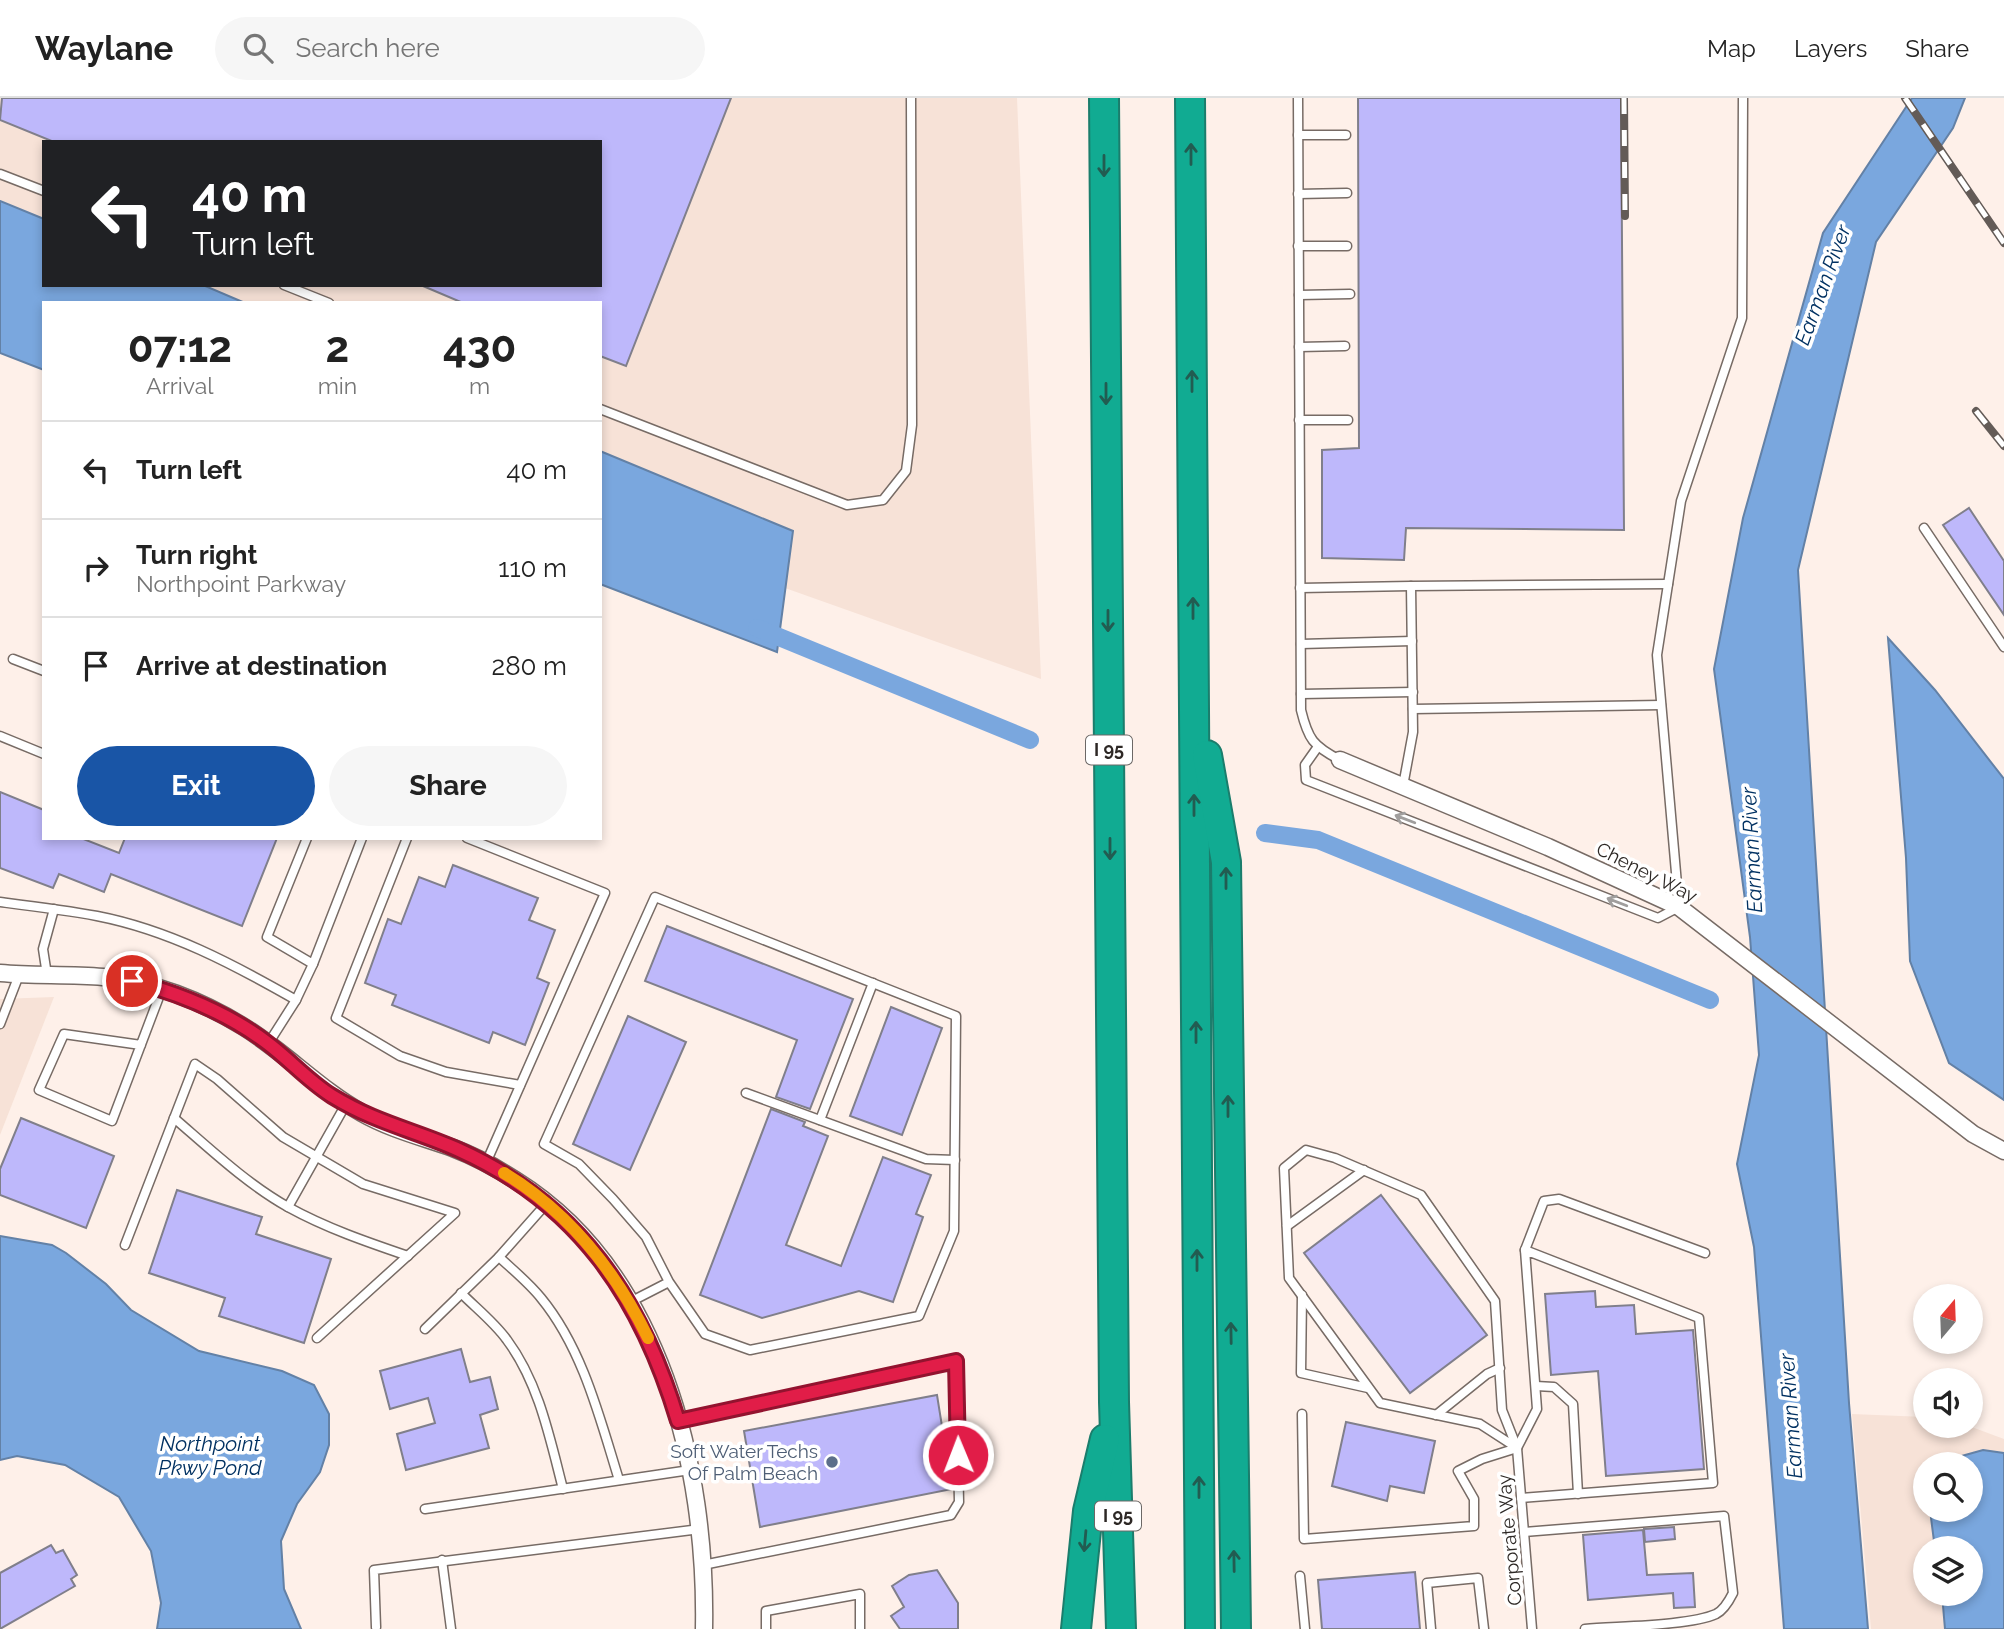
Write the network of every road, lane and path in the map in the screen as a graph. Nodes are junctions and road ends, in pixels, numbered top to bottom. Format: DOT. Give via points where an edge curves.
graph roads {
  1 [pos="911,98"];
  2 [pos="1104,98"];
  3 [pos="1190,98"];
  4 [pos="1298,98"];
  5 [pos="1743,98"];
  6 [pos="1298,135"];
  7 [pos="1346,135"];
  8 [pos="0,174"];
  9 [pos="42,190"];
  10 [pos="1347,193"];
  11 [pos="1298,194"];
  12 [pos="1298,246"];
  13 [pos="1347,246"];
  14 [pos="289,287"];
  15 [pos="1350,294"];
  16 [pos="1298,295"];
  17 [pos="324,301"];
  18 [pos="1345,346"];
  19 [pos="1299,347"];
  20 [pos="602,410"];
  21 [pos="1299,420"];
  22 [pos="1348,420"];
  23 [pos="1924,528"];
  24 [pos="1668,584"];
  25 [pos="1411,586"];
  26 [pos="1300,587"];
  27 [pos="1412,640"];
  28 [pos="1301,643"];
  29 [pos="2004,647"];
  30 [pos="13,659"];
  31 [pos="42,670"];
  32 [pos="1193,677"];
  33 [pos="1413,692"];
  34 [pos="1301,694"];
  35 [pos="1661,705"];
  36 [pos="1413,709"];
  37 [pos="0,737"];
  38 [pos="1317,748"];
  39 [pos="42,753"];
  40 [pos="1340,760"];
  41 [pos="1403,786"];
  42 [pos="306,840"];
  43 [pos="361,840"];
  44 [pos="406,840"];
  45 [pos="472,840"];
  46 [pos="0,902"];
  47 [pos="1679,907"];
  48 [pos="54,909"];
  49 [pos="313,964"];
  50 [pos="0,973"];
  51 [pos="19,975"];
  52 [pos="47,975"];
  53 [pos="873,983"];
  54 [pos="162,989"];
  55 [pos="296,1000"];
  56 [pos="0,1024"];
  57 [pos="268,1044"];
  58 [pos="141,1045"];
  59 [pos="520,1085"];
  60 [pos="746,1094"];
  61 [pos="346,1104"];
  62 [pos="174,1118"];
  63 [pos="820,1120"];
  64 [pos="2004,1151"];
  65 [pos="316,1156"];
  66 [pos="955,1160"];
  67 [pos="486,1163"];
  68 [pos="1364,1170"];
  69 [pos="547,1203"];
  70 [pos="288,1207"];
  71 [pos="1287,1226"];
  72 [pos="125,1245"];
  73 [pos="1525,1250"];
  74 [pos="1705,1253"];
  75 [pos="408,1256"];
  76 [pos="499,1257"];
  77 [pos="669,1282"];
  78 [pos="461,1293"];
  79 [pos="1302,1295"];
  80 [pos="629,1302"];
  81 [pos="425,1329"];
  82 [pos="317,1338"];
  83 [pos="1500,1368"];
  84 [pos="1536,1386"];
  85 [pos="1368,1388"];
  86 [pos="1114,1402"];
  87 [pos="1302,1414"];
  88 [pos="1436,1415"];
  89 [pos="678,1421"];
  90 [pos="1517,1448"];
  91 [pos="690,1470"];
  92 [pos="619,1480"];
  93 [pos="563,1489"];
  94 [pos="1578,1494"];
  95 [pos="1521,1498"];
  96 [pos="425,1509"];
  97 [pos="700,1529"];
  98 [pos="1524,1532"];
  99 [pos="442,1559"];
  100 [pos="703,1565"];
  101 [pos="1300,1576"];
  102 [pos="376,1627"];
  103 [pos="451,1629"];
  104 [pos="704,1629"];
  105 [pos="766,1629"];
  106 [pos="860,1629"];
  107 [pos="1076,1629"];
  108 [pos="1121,1629"];
  109 [pos="1200,1629"];
  110 [pos="1236,1629"];
  111 [pos="1305,1629"];
  112 [pos="1431,1629"];
  113 [pos="1484,1629"];
  114 [pos="1532,1629"];
  115 [pos="1585,1629"];
  1 -- 20 [label="lane" via="912,425 906,471 883,500 847,505"];
  2 -- 86 [label="highway, I 95, one-way"];
  32 -- 3 [label="highway, one-way"];
  4 -- 6 [label="lane"];
  5 -- 24 [label="lane" via="1742,318 1681,501"];
  6 -- 7 [label="lane"];
  6 -- 11 [label="lane"];
  8 -- 9 [label="lane"];
  10 -- 11 [label="lane"];
  11 -- 12 [label="lane"];
  12 -- 13 [label="lane"];
  12 -- 16 [label="lane"];
  14 -- 17 [label="lane"];
  15 -- 16 [label="lane"];
  16 -- 19 [label="lane"];
  18 -- 19 [label="lane"];
  19 -- 21 [label="lane"];
  21 -- 22 [label="lane"];
  21 -- 26 [label="lane"];
  23 -- 29 [label="lane"];
  24 -- 25 [label="lane"];
  24 -- 35 [label="lane" via="1657,655"];
  25 -- 26 [label="lane"];
  25 -- 27 [label="lane"];
  26 -- 28 [label="lane"];
  27 -- 28 [label="lane"];
  27 -- 33 [label="lane"];
  28 -- 34 [label="lane"];
  30 -- 31 [label="lane"];
  109 -- 32 [label="highway, one-way"];
  110 -- 32 [label="highway, one-way" via="1226,862"];
  33 -- 34 [label="lane"];
  33 -- 36 [label="lane"];
  34 -- 38 [label="lane" via="1306,730"];
  35 -- 36 [label="lane"];
  35 -- 47 [label="lane"];
  36 -- 41 [label="lane"];
  37 -- 39 [label="lane"];
  38 -- 40 [label="lane"];
  47 -- 38 [label="lane, one-way" via="1658,918 1306,780 1305,765"];
  40 -- 41 [label="street, Cheney Way"];
  41 -- 47 [label="street, Cheney Way"];
  42 -- 49 [label="lane" via="267,937"];
  43 -- 49 [label="lane"];
  44 -- 59 [label="lane" via="336,1018 400,1056 446,1072"];
  45 -- 59 [label="lane" via="605,892"];
  46 -- 48 [label="lane"];
  47 -- 64 [label="street, Cheney Way" via="1973,1134"];
  48 -- 52 [label="lane" via="43,948"];
  48 -- 55 [label="lane" via="99,916 177,939"];
  49 -- 55 [label="lane"];
  50 -- 51 [label="street"];
  51 -- 52 [label="street"];
  51 -- 56 [label="lane"];
  52 -- 54 [label="street" via="105,977"];
  53 -- 63 [label="lane"];
  53 -- 66 [label="lane" via="956,1016"];
  53 -- 77 [label="lane" via="655,897 544,1144 579,1164 613,1199 646,1237"];
  54 -- 57 [label="street" via="222,1014"];
  54 -- 58 [label="lane"];
  55 -- 57 [label="lane"];
  57 -- 61 [label="street"];
  58 -- 58 [label="lane" via="112,1121 39,1090 64,1034"];
  59 -- 67 [label="lane"];
  60 -- 63 [label="lane"];
  61 -- 65 [label="lane"];
  61 -- 67 [label="street" via="389,1126"];
  62 -- 65 [label="lane" via="195,1064 284,1137"];
  62 -- 70 [label="lane" via="229,1166"];
  62 -- 72 [label="lane"];
  63 -- 66 [label="lane" via="926,1158"];
  65 -- 70 [label="lane"];
  65 -- 75 [label="lane" via="363,1184 455,1213"];
  66 -- 77 [label="lane" via="954,1231 919,1315 750,1350 705,1334"];
  67 -- 69 [label="street"];
  68 -- 71 [label="lane"];
  68 -- 71 [label="lane" via="1306,1150 1284,1168"];
  68 -- 83 [label="lane" via="1421,1195 1496,1301"];
  69 -- 76 [label="lane"];
  69 -- 80 [label="street" via="582,1237"];
  70 -- 75 [label="lane"];
  71 -- 79 [label="lane" via="1289,1278"];
  73 -- 74 [label="lane" via="1544,1201 1559,1199"];
  73 -- 84 [label="lane"];
  73 -- 94 [label="lane" via="1699,1318 1713,1483"];
  75 -- 82 [label="lane"];
  76 -- 78 [label="lane"];
  76 -- 92 [label="lane" via="541,1298 565,1333 588,1385"];
  77 -- 80 [label="lane"];
  78 -- 81 [label="lane"];
  78 -- 93 [label="lane" via="507,1340 530,1382"];
  79 -- 85 [label="lane"];
  79 -- 85 [label="lane" via="1301,1373"];
  80 -- 89 [label="street" via="651,1345"];
  83 -- 88 [label="lane"];
  83 -- 90 [label="lane" via="1502,1410"];
  84 -- 90 [label="lane" via="1537,1409"];
  84 -- 94 [label="lane" via="1553,1387 1573,1404"];
  85 -- 88 [label="lane" via="1380,1403"];
  86 -- 107 [label="highway, one-way" via="1088,1511"];
  86 -- 108 [label="highway, I 95"];
  87 -- 90 [label="lane" via="1304,1539 1474,1526 1474,1499 1458,1471"];
  88 -- 90 [label="lane" via="1480,1424"];
  89 -- 91 [label="street"];
  89 -- 100 [label="lane" via="956,1361 959,1502 951,1516"];
  90 -- 95 [label="lane, Corporate Way"];
  91 -- 92 [label="lane"];
  91 -- 97 [label="street"];
  92 -- 93 [label="lane"];
  93 -- 96 [label="lane"];
  94 -- 95 [label="lane"];
  95 -- 98 [label="lane, Corporate Way"];
  97 -- 99 [label="lane"];
  97 -- 100 [label="street"];
  98 -- 114 [label="lane, Corporate Way"];
  98 -- 115 [label="lane" via="1724,1516 1733,1593 1717,1613"];
  99 -- 102 [label="lane" via="374,1570"];
  99 -- 103 [label="lane"];
  100 -- 104 [label="street"];
  101 -- 111 [label="lane"];
  105 -- 106 [label="lane" via="766,1611 860,1594"];
  112 -- 113 [label="lane" via="1427,1583 1478,1578"];
}
